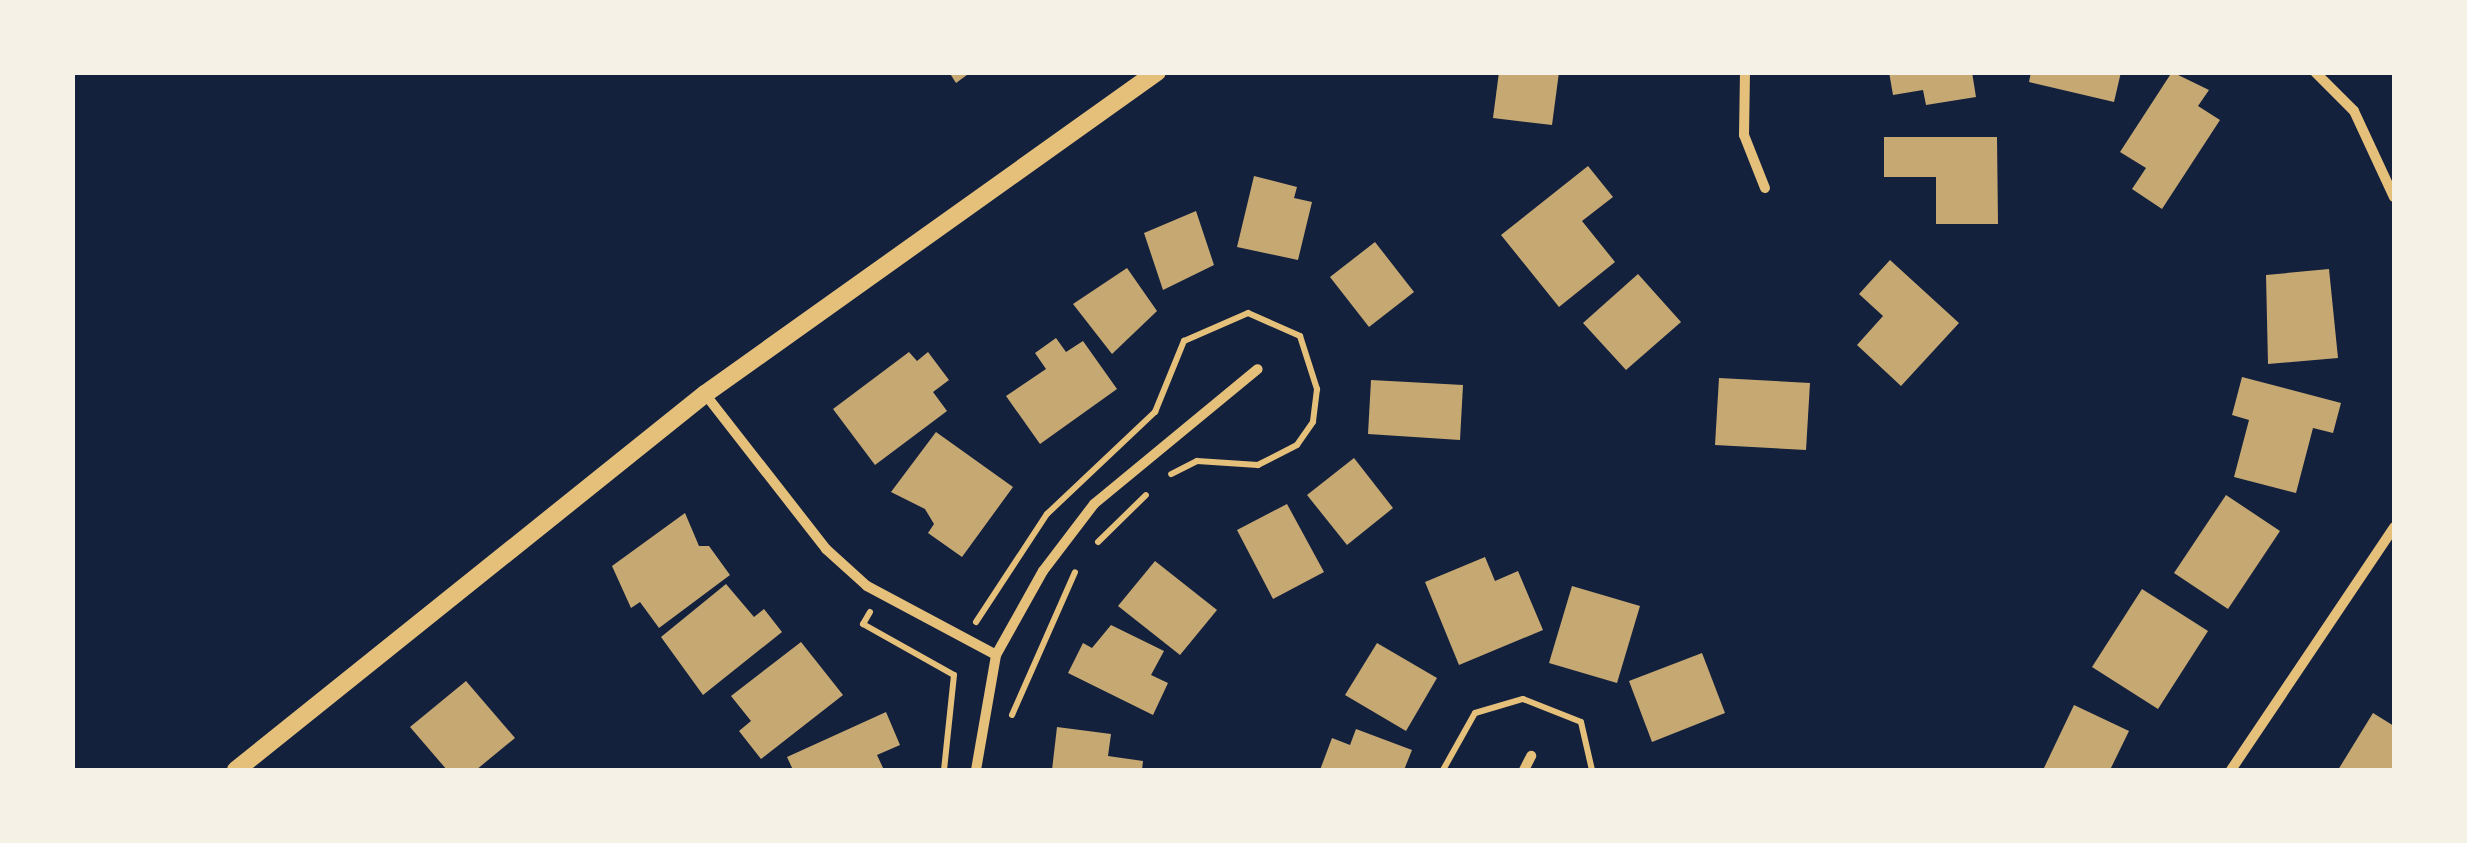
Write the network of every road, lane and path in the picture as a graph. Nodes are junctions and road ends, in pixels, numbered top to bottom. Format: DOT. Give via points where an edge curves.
graph roads {
  1 [pos="1157,72"];
  2 [pos="1745,72"];
  3 [pos="2315,72"];
  4 [pos="1765,188"];
  5 [pos="2394,197"];
  6 [pos="1258,369"];
  7 [pos="705,394"];
  8 [pos="2394,527"];
  9 [pos="881,594"];
  10 [pos="996,654"];
  11 [pos="1531,756"];
  12 [pos="236,770"];
  13 [pos="944,770"];
  14 [pos="976,770"];
  15 [pos="1443,770"];
  16 [pos="1524,770"];
  17 [pos="1592,770"];
  18 [pos="2231,770"];
  1 -- 7 [label="street"];
  2 -- 4 [label="street" via="1744,134"];
  3 -- 5 [label="street" via="2354,111"];
  6 -- 10 [label="street" via="1094,504"];
  7 -- 9 [label="street" via="826,549"];
  7 -- 12 [label="street"];
  8 -- 18 [label="street"];
  9 -- 10 [label="street"];
  9 -- 13 [label="path" via="862,624 954,675"];
  10 -- 14 [label="street"];
  11 -- 16 [label="street"];
  15 -- 17 [label="path" via="1475,713 1522,699 1581,722"];
}
